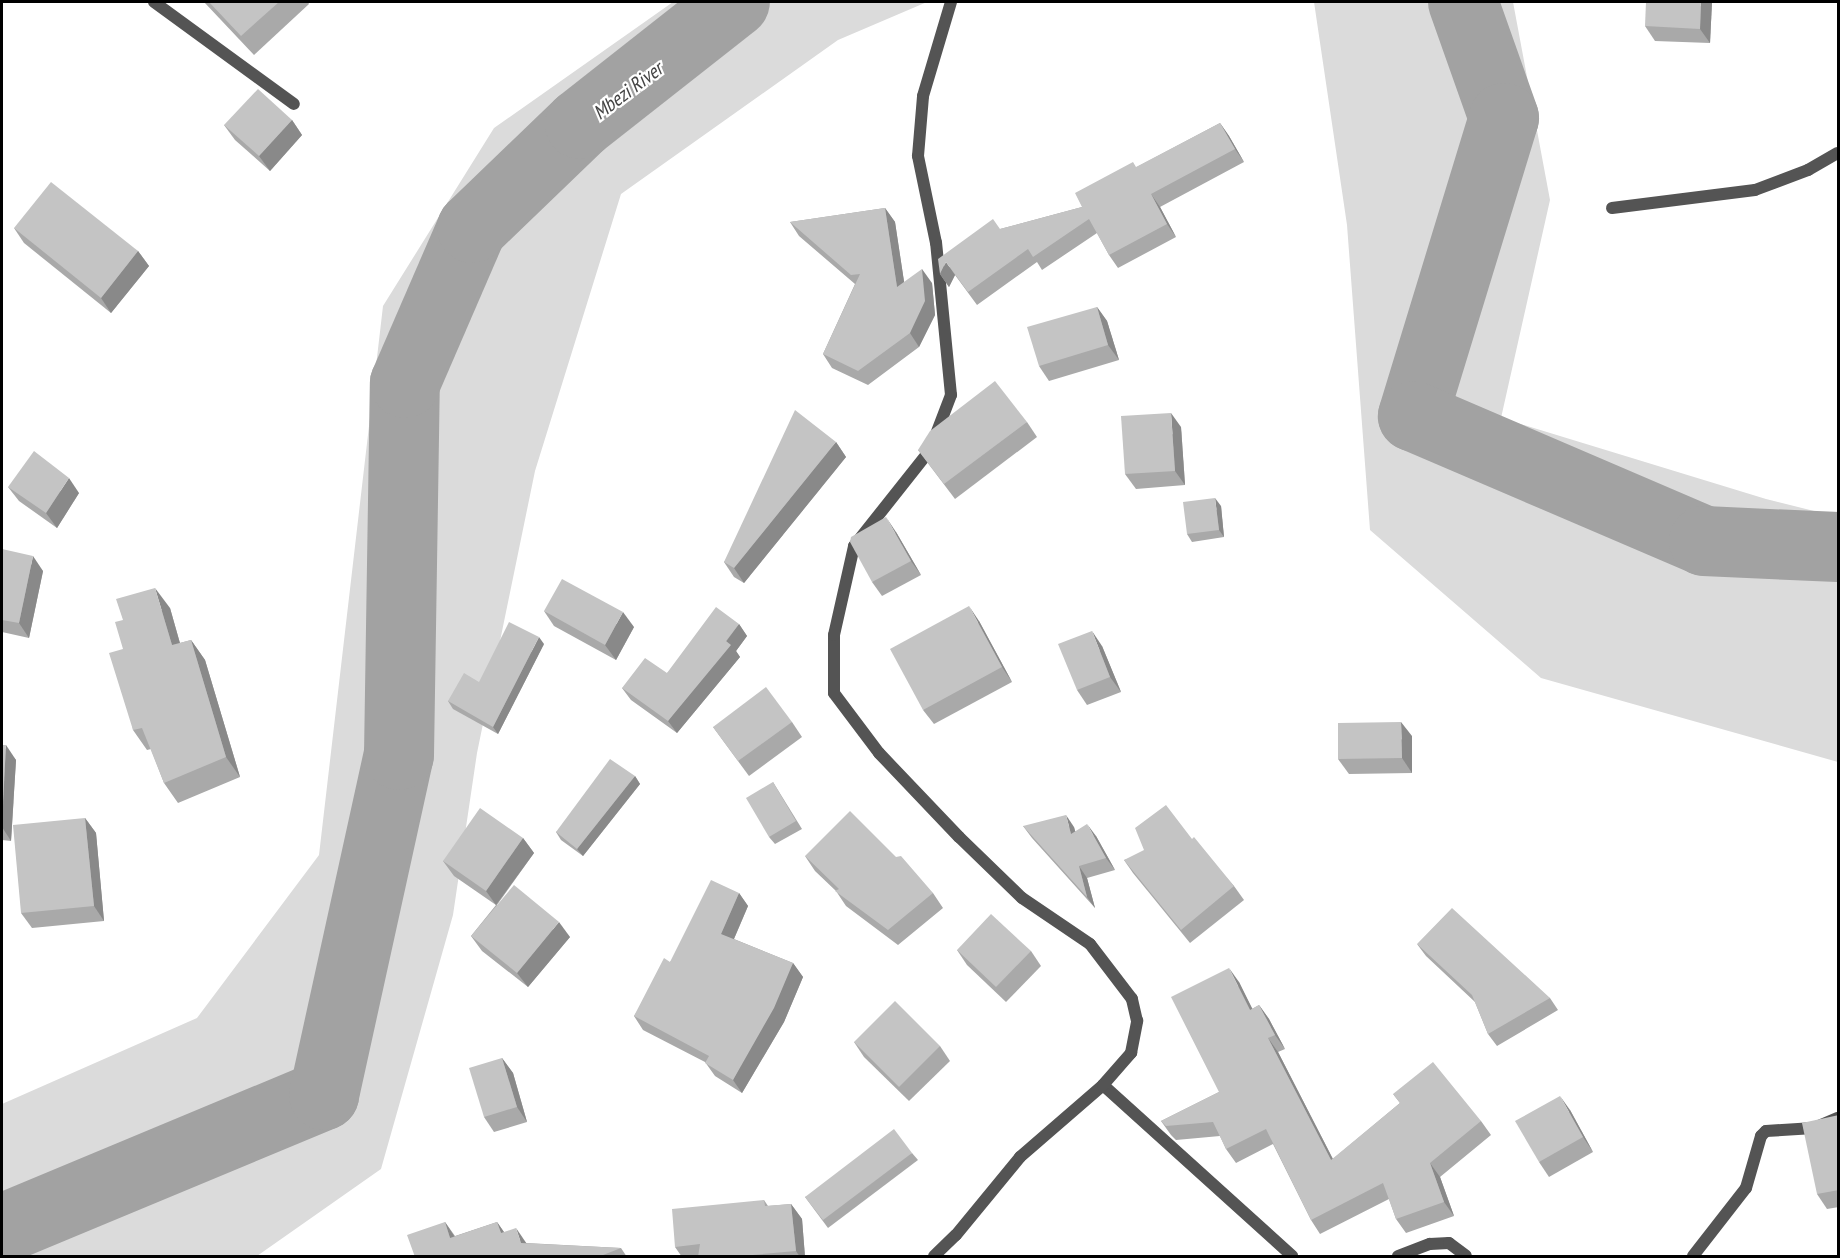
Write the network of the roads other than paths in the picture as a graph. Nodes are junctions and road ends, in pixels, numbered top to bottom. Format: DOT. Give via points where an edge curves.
graph roads {
  1 [pos="154,2"];
  2 [pos="951,2"];
  3 [pos="294,104"];
  4 [pos="1839,153"];
  5 [pos="1612,208"];
  6 [pos="1103,1086"];
  7 [pos="1839,1118"];
  8 [pos="934,1257"];
  9 [pos="1292,1257"];
  10 [pos="1398,1257"];
  11 [pos="1466,1257"];
  12 [pos="1693,1257"];
  1 -- 3 [label="street"];
  2 -- 6 [label="street" via="923,96 918,156 936,243 951,395 930,450 854,546 834,635 834,693 879,753 959,837 1022,898 1090,945 1116,974 1132,999 1137,1022 1131,1053"];
  4 -- 5 [label="street" via="1808,170 1755,190"];
  6 -- 8 [label="street" via="1020,1157"];
  6 -- 9 [label="street"];
  7 -- 12 [label="street" via="1814,1128 1767,1131 1761,1136 1746,1188"];
  10 -- 11 [label="street" via="1430,1244 1449,1243"];
}
